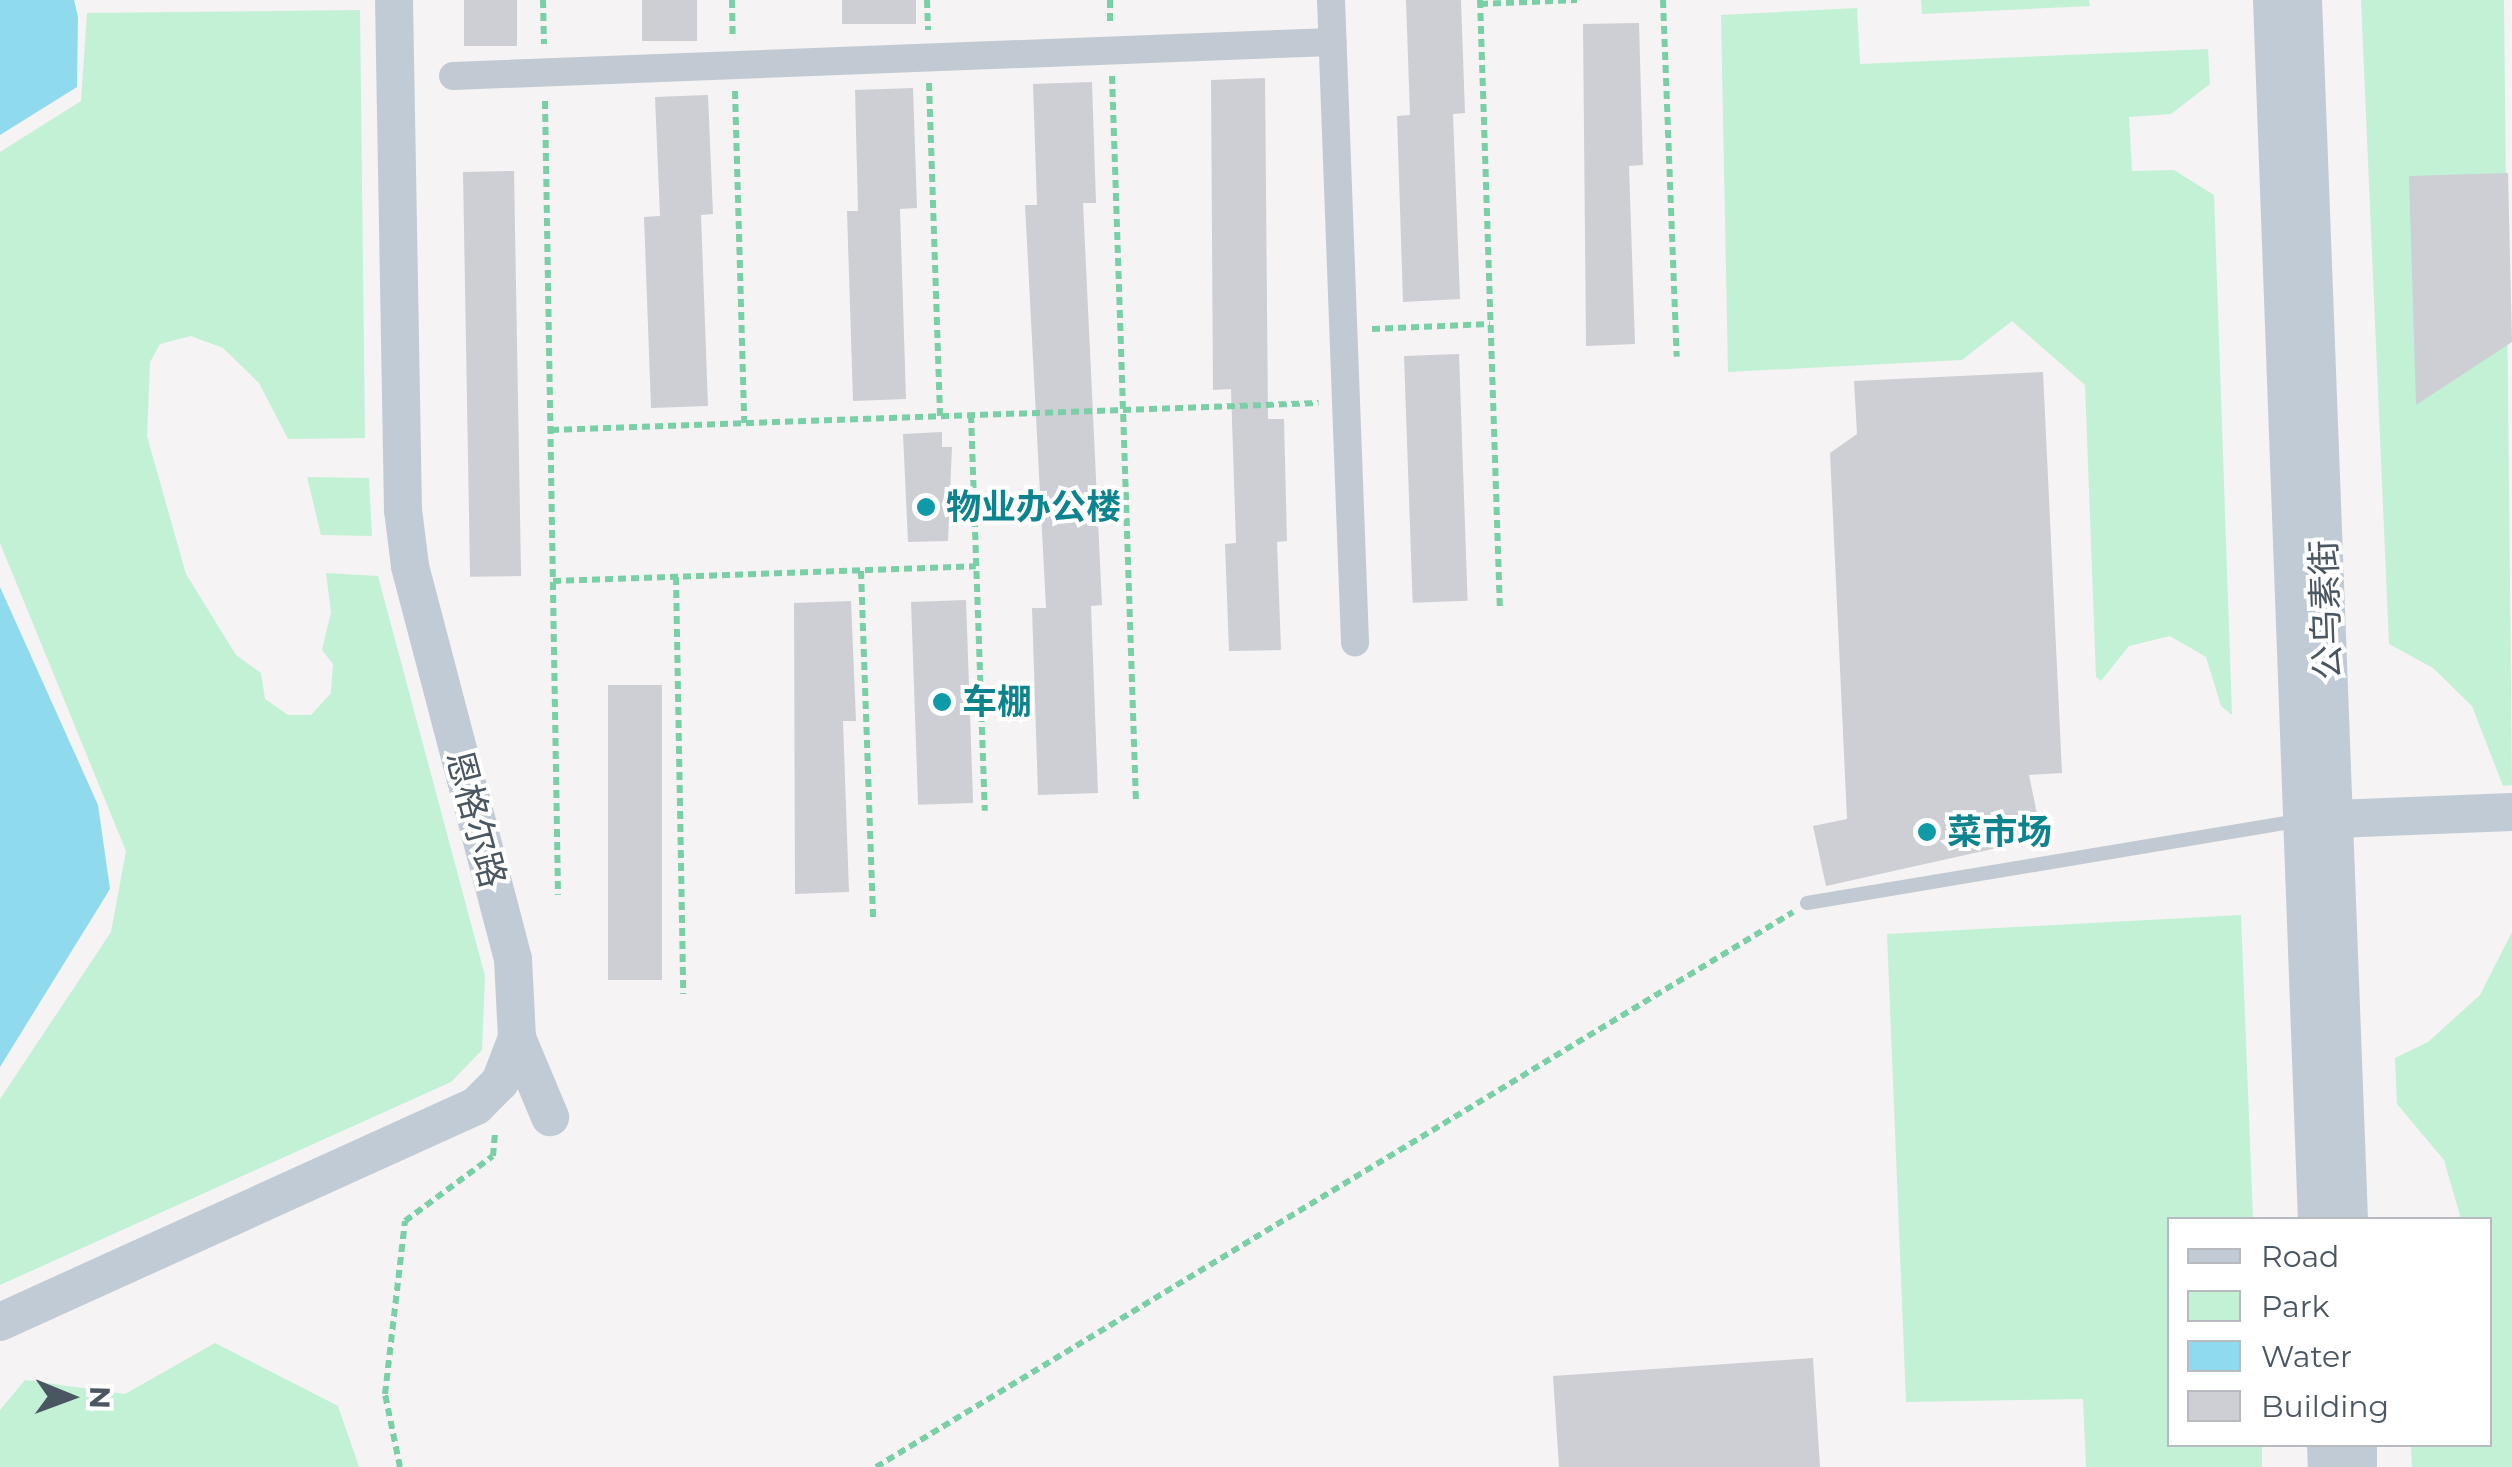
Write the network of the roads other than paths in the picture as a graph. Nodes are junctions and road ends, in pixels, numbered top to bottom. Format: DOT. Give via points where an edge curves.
graph roads {
  1 [pos="394,0"];
  2 [pos="1331,0"];
  3 [pos="2272,0"];
  4 [pos="2303,0"];
  5 [pos="1332,42"];
  6 [pos="453,76"];
  7 [pos="1354,643"];
  8 [pos="2512,812"];
  9 [pos="2318,820"];
  10 [pos="1806,903"];
  11 [pos="517,1038"];
  12 [pos="550,1117"];
  13 [pos="2317,1217"];
  14 [pos="2349,1217"];
  15 [pos="0,1322"];
  1 -- 11 [label="main road, 恩格尔路" via="403,510 410,566 512,959"];
  2 -- 5 [label="street"];
  3 -- 9 [label="main road, 公乌素街"];
  4 -- 9 [label="main road, 公乌素街"];
  5 -- 6 [label="street"];
  5 -- 7 [label="street"];
  8 -- 9 [label="main road"];
  9 -- 10 [label="lane"];
  9 -- 13 [label="main road, 公乌素街"];
  9 -- 14 [label="main road, 公乌素街"];
  11 -- 12 [label="main road"];
  11 -- 15 [label="main road, 恩格尔路" via="500,1082 476,1106"];
}
